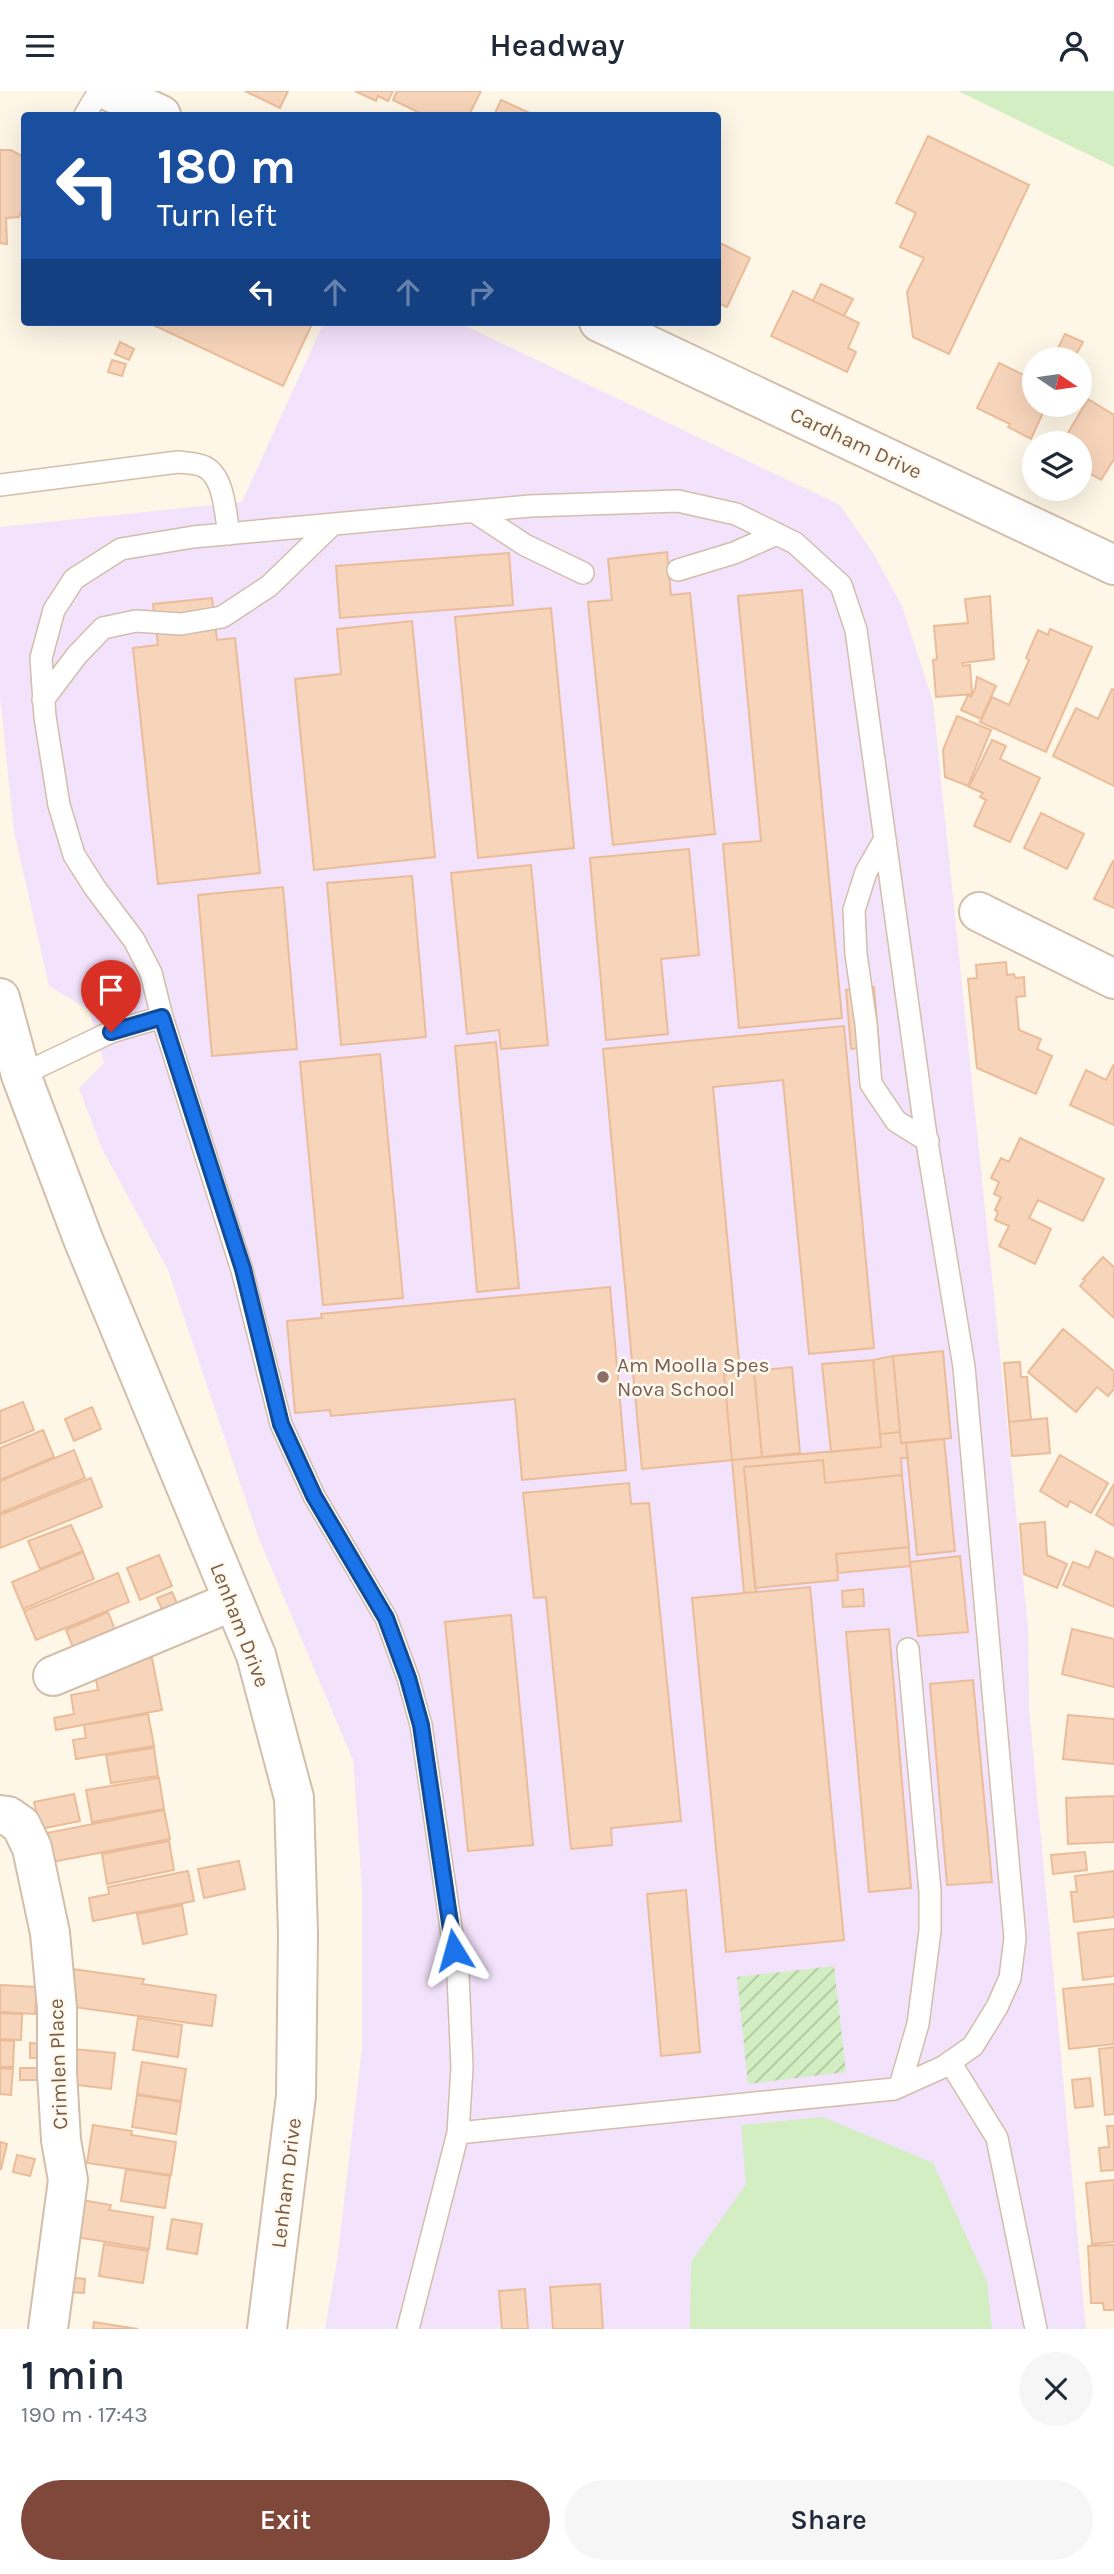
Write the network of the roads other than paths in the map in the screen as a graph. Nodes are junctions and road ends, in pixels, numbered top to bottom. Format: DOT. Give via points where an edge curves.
graph roads {
  1 [pos="99,91"];
  2 [pos="109,91"];
  3 [pos="87,112"];
  4 [pos="154,112"];
  5 [pos="606,326"];
  6 [pos="0,485"];
  7 [pos="473,512"];
  8 [pos="332,525"];
  9 [pos="229,534"];
  10 [pos="777,534"];
  11 [pos="1114,565"];
  12 [pos="678,570"];
  13 [pos="583,573"];
  14 [pos="43,700"];
  15 [pos="885,839"];
  16 [pos="979,912"];
  17 [pos="1114,979"];
  18 [pos="0,998"];
  19 [pos="162,1017"];
  20 [pos="5,1039"];
  21 [pos="21,1075"];
  22 [pos="928,1141"];
  23 [pos="233,1601"];
  24 [pos="908,1649"];
  25 [pos="53,1676"];
  26 [pos="0,1815"];
  27 [pos="950,2062"];
  28 [pos="900,2086"];
  29 [pos="458,2133"];
  30 [pos="48,2329"];
  31 [pos="267,2329"];
  32 [pos="408,2329"];
  33 [pos="1036,2329"];
  1 -- 3 [label="lane"];
  2 -- 4 [label="street"];
  5 -- 11 [label="street, Cardham Drive"];
  6 -- 9 [label="lane" via="178,461 203,465 221,489"];
  7 -- 8 [label="lane"];
  7 -- 10 [label="lane" via="678,501 736,514"];
  7 -- 13 [label="lane" via="525,545"];
  8 -- 9 [label="lane"];
  8 -- 14 [label="lane" via="269,586 222,617 181,624 136,621 103,628"];
  9 -- 14 [label="lane" via="121,549 74,579 54,610 41,658"];
  10 -- 12 [label="lane"];
  10 -- 15 [label="lane" via="795,543 841,585 856,630"];
  14 -- 19 [label="lane" via="59,805 74,855 134,940 151,973"];
  15 -- 22 [label="lane"];
  15 -- 22 [label="lane" via="866,872 854,910 871,1084 896,1122"];
  16 -- 17 [label="street"];
  18 -- 20 [label="street, Lenham Drive"];
  19 -- 21 [label="lane" via="111,1032"];
  19 -- 29 [label="lane" via="243,1269 281,1424 314,1496 386,1618 421,1725 458,1975 462,2067"];
  20 -- 21 [label="street, Lenham Drive"];
  21 -- 23 [label="street, Lenham Drive" via="83,1239"];
  22 -- 27 [label="lane" via="964,1367 1015,1938 1010,1978 997,2007 973,2046"];
  23 -- 25 [label="street"];
  23 -- 31 [label="street, Lenham Drive" via="256,1655 294,1798 296,2096"];
  24 -- 28 [label="lane" via="930,1931 919,2024"];
  26 -- 30 [label="street, Crimlen Place" via="22,1825 32,1848 50,1933 61,2140 68,2180"];
  27 -- 28 [label="lane"];
  27 -- 33 [label="lane" via="997,2138"];
  28 -- 29 [label="lane"];
  29 -- 32 [label="lane"];
}
